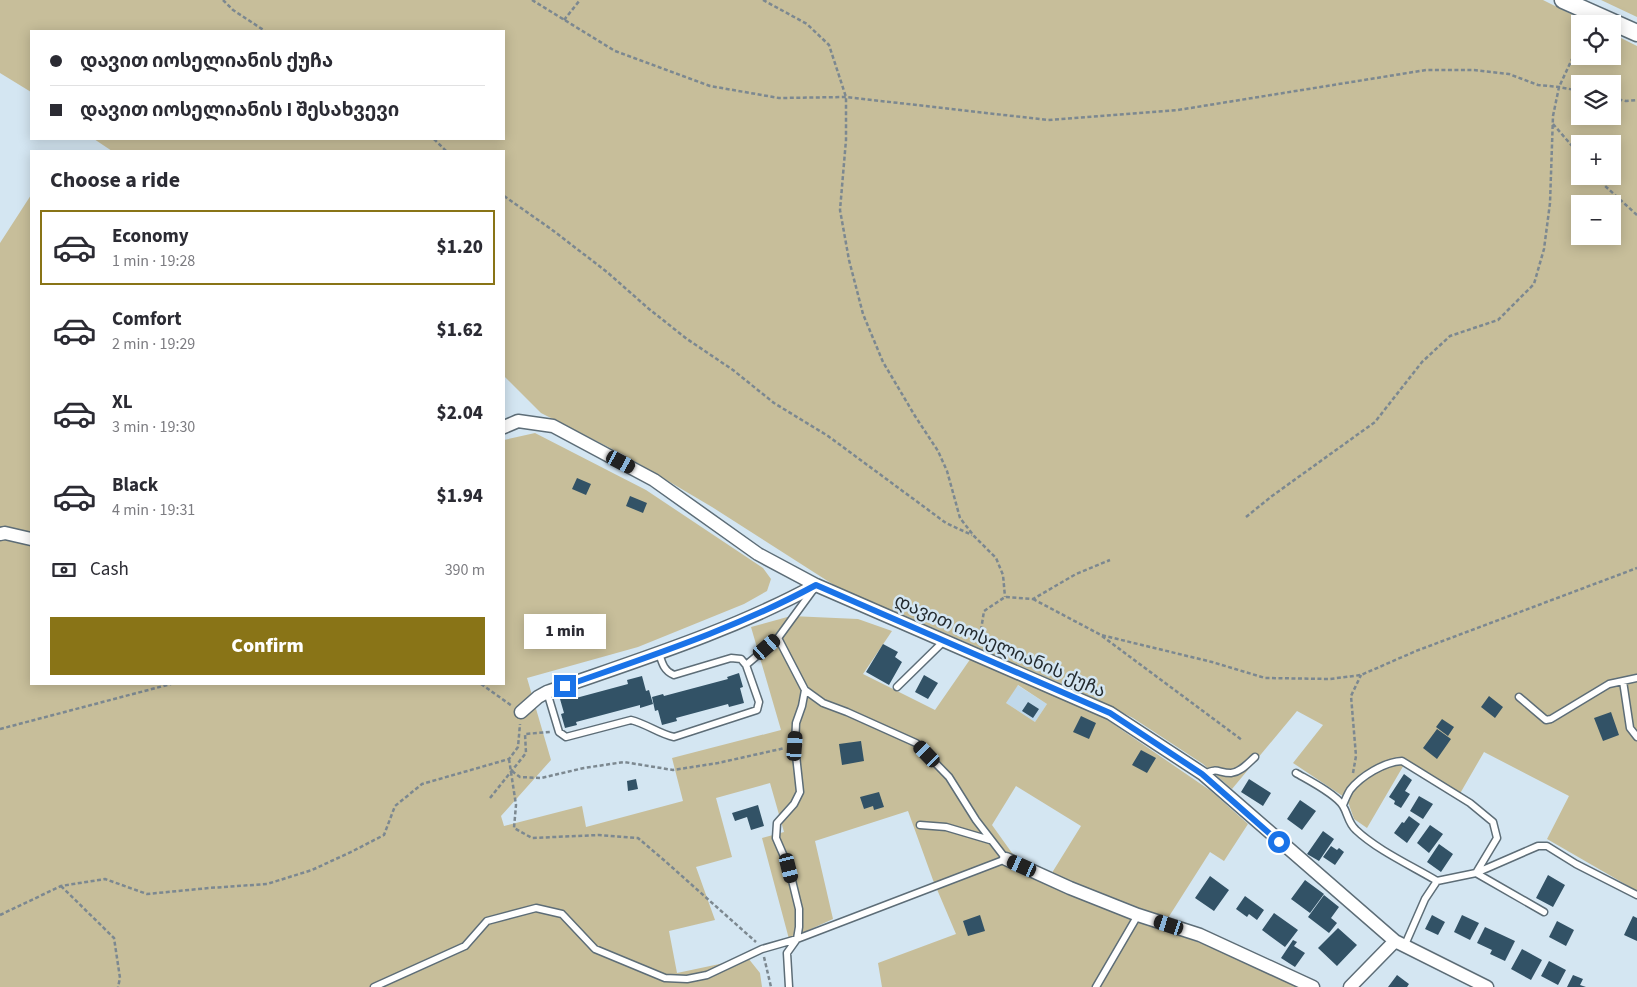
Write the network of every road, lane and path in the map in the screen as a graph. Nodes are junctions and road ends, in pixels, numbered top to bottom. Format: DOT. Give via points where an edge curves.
graph roads {
  1 [pos="223,0"];
  2 [pos="532,0"];
  3 [pos="580,0"];
  4 [pos="763,0"];
  5 [pos="1563,0"];
  6 [pos="564,20"];
  7 [pos="263,30"];
  8 [pos="1637,33"];
  9 [pos="1571,61"];
  10 [pos="1559,86"];
  11 [pos="1571,89"];
  12 [pos="846,97"];
  13 [pos="1621,100"];
  14 [pos="1637,100"];
  15 [pos="1553,124"];
  16 [pos="435,140"];
  17 [pos="1571,145"];
  18 [pos="445,150"];
  19 [pos="1604,185"];
  20 [pos="505,197"];
  21 [pos="1637,215"];
  22 [pos="505,427"];
  23 [pos="1246,517"];
  24 [pos="0,534"];
  25 [pos="974,536"];
  26 [pos="30,539"];
  27 [pos="1110,560"];
  28 [pos="1637,568"];
  29 [pos="816,585"];
  30 [pos="1005,597"];
  31 [pos="1032,599"];
  32 [pos="1101,635"];
  33 [pos="778,638"];
  34 [pos="945,640"];
  35 [pos="659,653"];
  36 [pos="977,654"];
  37 [pos="746,665"];
  38 [pos="1361,675"];
  39 [pos="1637,678"];
  40 [pos="1623,681"];
  41 [pos="167,685"];
  42 [pos="482,685"];
  43 [pos="897,686"];
  44 [pos="805,690"];
  45 [pos="547,692"];
  46 [pos="1519,696"];
  47 [pos="520,712"];
  48 [pos="0,729"];
  49 [pos="559,732"];
  50 [pos="1637,737"];
  51 [pos="1242,740"];
  52 [pos="795,746"];
  53 [pos="1255,757"];
  54 [pos="509,759"];
  55 [pos="511,770"];
  56 [pos="1296,773"];
  57 [pos="1202,774"];
  58 [pos="1350,790"];
  59 [pos="490,798"];
  60 [pos="1343,805"];
  61 [pos="920,825"];
  62 [pos="990,840"];
  63 [pos="1006,859"];
  64 [pos="1476,873"];
  65 [pos="1437,881"];
  66 [pos="61,886"];
  67 [pos="1637,895"];
  68 [pos="1544,912"];
  69 [pos="0,915"];
  70 [pos="1138,915"];
  71 [pos="797,939"];
  72 [pos="1399,944"];
  73 [pos="762,949"];
  74 [pos="118,987"];
  75 [pos="374,987"];
  76 [pos="771,987"];
  77 [pos="789,987"];
  78 [pos="1096,987"];
  79 [pos="1313,987"];
  80 [pos="1350,987"];
  81 [pos="1487,987"];
  1 -- 7 [label="path"];
  2 -- 6 [label="path"];
  3 -- 6 [label="path"];
  4 -- 12 [label="path" via="807,24 829,45"];
  5 -- 8 [label="main road"];
  6 -- 12 [label="path" via="615,51 710,86 779,98"];
  9 -- 10 [label="path"];
  10 -- 11 [label="path"];
  10 -- 12 [label="path" via="1538,85 1509,74 1426,70 1178,110 1048,120"];
  10 -- 15 [label="path"];
  12 -- 25 [label="path" via="840,210 863,314 883,362 938,451 960,518"];
  13 -- 14 [label="path"];
  15 -- 17 [label="path"];
  15 -- 23 [label="path" via="1550,203 1544,249 1534,284 1498,320 1450,336 1422,362 1375,422"];
  16 -- 18 [label="path"];
  19 -- 21 [label="path"];
  20 -- 25 [label="path" via="607,272 686,339 733,370 774,403 828,436 946,523"];
  22 -- 29 [label="street, დავით იოსელიანის ქუჩა" via="518,421 553,426 654,480 758,554"];
  24 -- 26 [label="street"];
  25 -- 30 [label="path" via="996,558 1003,575"];
  27 -- 31 [label="path" via="1076,574"];
  28 -- 38 [label="path"];
  29 -- 33 [label="lane"];
  29 -- 34 [label="street, დავით იოსელიანის ქუჩა"];
  29 -- 35 [label="street" via="757,614"];
  30 -- 31 [label="path"];
  30 -- 36 [label="path" via="984,611"];
  31 -- 32 [label="path"];
  32 -- 38 [label="path" via="1265,678 1330,679"];
  32 -- 51 [label="path"];
  33 -- 37 [label="lane"];
  33 -- 44 [label="lane"];
  34 -- 36 [label="street, დავით იოსელიანის ქუჩა"];
  34 -- 43 [label="lane"];
  35 -- 37 [label="lane" via="664,668 674,675 731,658 741,659"];
  35 -- 45 [label="street"];
  36 -- 57 [label="street, დავით იოსელიანის ქუჩა" via="1110,713"];
  37 -- 49 [label="lane" via="759,702 757,710 750,713 674,737 631,720 566,737"];
  38 -- 58 [label="path" via="1351,696 1356,756"];
  39 -- 40 [label="lane"];
  40 -- 46 [label="lane" via="1609,684 1546,720"];
  40 -- 50 [label="lane" via="1630,728"];
  41 -- 48 [label="path"];
  42 -- 47 [label="path"];
  44 -- 52 [label="lane" via="796,723"];
  44 -- 62 [label="lane" via="823,703 916,743 949,777"];
  45 -- 47 [label="street"];
  45 -- 49 [label="lane"];
  47 -- 54 [label="path" via="518,747"];
  49 -- 55 [label="path" via="525,734 526,753"];
  52 -- 55 [label="path" via="673,770 624,762 541,778 520,777"];
  52 -- 71 [label="lane" via="800,792 777,823 776,838 789,868 799,909"];
  53 -- 57 [label="lane" via="1233,773 1214,769"];
  54 -- 55 [label="path"];
  54 -- 66 [label="path" via="422,784 395,806 384,836 312,870 267,884 147,894 105,880"];
  55 -- 59 [label="path"];
  55 -- 73 [label="path" via="516,805 514,828 532,838 599,835 638,838"];
  56 -- 60 [label="lane"];
  57 -- 72 [label="street, დავით იოსელიანის ქუჩა"];
  58 -- 60 [label="lane"];
  58 -- 64 [label="lane" via="1382,766 1402,761 1470,803 1493,822 1497,838"];
  60 -- 65 [label="lane" via="1347,819 1368,840"];
  61 -- 62 [label="lane" via="946,827"];
  62 -- 63 [label="lane"];
  63 -- 70 [label="street"];
  63 -- 71 [label="lane"];
  64 -- 65 [label="lane"];
  64 -- 67 [label="lane" via="1538,846 1547,846"];
  64 -- 68 [label="lane"];
  65 -- 72 [label="lane"];
  66 -- 69 [label="path"];
  66 -- 74 [label="path" via="114,938 120,978"];
  70 -- 78 [label="lane"];
  70 -- 79 [label="street" via="1200,935"];
  71 -- 73 [label="lane"];
  71 -- 77 [label="lane" via="787,953"];
  72 -- 80 [label="street"];
  72 -- 81 [label="street, დავით იოსელიანის ქუჩა"];
  73 -- 75 [label="lane" via="707,975 687,979 665,978 595,949 562,914 536,908 487,921 465,946"];
  73 -- 76 [label="path"];
}
